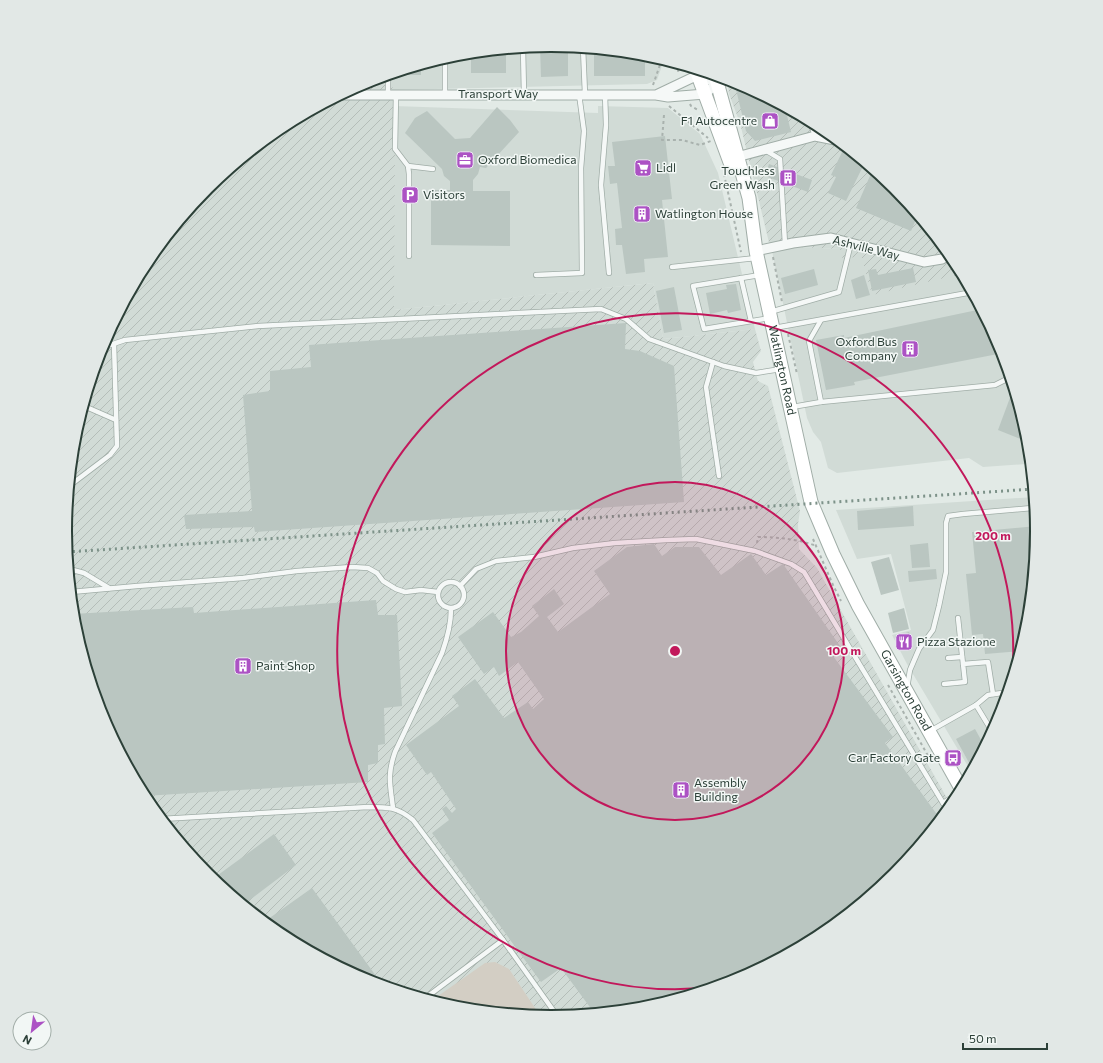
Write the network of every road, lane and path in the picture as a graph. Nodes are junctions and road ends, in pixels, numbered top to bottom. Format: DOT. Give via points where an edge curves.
graph roads {
  1 [pos="523,53"];
  2 [pos="583,53"];
  3 [pos="445,64"];
  4 [pos="660,64"];
  5 [pos="694,73"];
  6 [pos="698,75"];
  7 [pos="389,80"];
  8 [pos="715,80"];
  9 [pos="716,81"];
  10 [pos="392,94"];
  11 [pos="445,94"];
  12 [pos="524,94"];
  13 [pos="582,94"];
  14 [pos="605,94"];
  15 [pos="705,94"];
  16 [pos="353,95"];
  17 [pos="656,95"];
  18 [pos="664,115"];
  19 [pos="813,130"];
  20 [pos="815,136"];
  21 [pos="825,138"];
  22 [pos="765,150"];
  23 [pos="733,158"];
  24 [pos="408,166"];
  25 [pos="434,169"];
  26 [pos="851,243"];
  27 [pos="785,244"];
  28 [pos="756,249"];
  29 [pos="409,256"];
  30 [pos="945,257"];
  31 [pos="672,267"];
  32 [pos="609,273"];
  33 [pos="536,275"];
  34 [pos="762,275"];
  35 [pos="741,278"];
  36 [pos="968,293"];
  37 [pos="772,319"];
  38 [pos="821,320"];
  39 [pos="751,321"];
  40 [pos="114,344"];
  41 [pos="109,346"];
  42 [pos="713,362"];
  43 [pos="783,369"];
  44 [pos="1006,379"];
  45 [pos="821,402"];
  46 [pos="791,407"];
  47 [pos="88,408"];
  48 [pos="116,420"];
  49 [pos="719,476"];
  50 [pos="75,482"];
  51 [pos="811,502"];
  52 [pos="1030,508"];
  53 [pos="799,540"];
  54 [pos="755,551"];
  55 [pos="74,570"];
  56 [pos="460,586"];
  57 [pos="109,588"];
  58 [pos="76,591"];
  59 [pos="438,592"];
  60 [pos="451,609"];
  61 [pos="958,618"];
  62 [pos="962,656"];
  63 [pos="948,658"];
  64 [pos="963,664"];
  65 [pos="944,684"];
  66 [pos="906,691"];
  67 [pos="1003,693"];
  68 [pos="992,694"];
  69 [pos="976,705"];
  70 [pos="990,727"];
  71 [pos="929,732"];
  72 [pos="958,785"];
  73 [pos="949,799"];
  74 [pos="943,803"];
  75 [pos="393,808"];
  76 [pos="168,819"];
  77 [pos="503,940"];
  78 [pos="429,995"];
  79 [pos="554,1011"];
  1 -- 12 [label="lane"];
  2 -- 13 [label="lane"];
  3 -- 11 [label="lane"];
  4 -- 17 [label="path" via="653,87"];
  5 -- 17 [label="street, Transport Way"];
  6 -- 15 [label="main road, Watlington Road"];
  7 -- 10 [label="lane"];
  8 -- 15 [label="street"];
  9 -- 23 [label="main road, Watlington Road"];
  10 -- 11 [label="street, Transport Way"];
  10 -- 16 [label="street, Transport Way"];
  10 -- 24 [label="lane" via="395,149"];
  11 -- 12 [label="street, Transport Way"];
  12 -- 13 [label="street, Transport Way"];
  13 -- 14 [label="street, Transport Way"];
  13 -- 33 [label="lane" via="582,273"];
  14 -- 17 [label="street, Transport Way"];
  14 -- 32 [label="lane" via="606,125 602,185"];
  15 -- 17 [label="street, Transport Way" via="668,97"];
  15 -- 23 [label="main road, Watlington Road"];
  17 -- 18 [label="path" via="712,141 700,145 682,140 662,140"];
  19 -- 20 [label="lane"];
  20 -- 21 [label="street"];
  20 -- 22 [label="street"];
  22 -- 23 [label="street"];
  22 -- 27 [label="lane" via="780,159"];
  23 -- 28 [label="main road, Watlington Road"];
  24 -- 25 [label="lane"];
  24 -- 29 [label="lane"];
  26 -- 27 [label="street, Ashville Way" via="831,238"];
  26 -- 30 [label="street, Ashville Way" via="924,262"];
  26 -- 37 [label="lane" via="839,292"];
  27 -- 28 [label="street, Ashville Way"];
  28 -- 31 [label="lane"];
  28 -- 34 [label="main road, Watlington Road"];
  34 -- 35 [label="lane"];
  34 -- 37 [label="main road, Watlington Road"];
  35 -- 39 [label="lane"];
  35 -- 39 [label="lane" via="693,286 704,329"];
  36 -- 38 [label="lane"];
  37 -- 38 [label="lane"];
  37 -- 39 [label="lane"];
  37 -- 43 [label="main road, Watlington Road"];
  38 -- 45 [label="lane" via="809,341"];
  40 -- 41 [label="lane"];
  40 -- 42 [label="lane" via="125,340 258,326 601,309 626,320 649,339"];
  40 -- 48 [label="lane"];
  42 -- 43 [label="lane" via="756,373"];
  42 -- 49 [label="lane" via="706,387"];
  43 -- 46 [label="main road, Watlington Road"];
  44 -- 45 [label="lane" via="995,385"];
  45 -- 46 [label="lane"];
  46 -- 51 [label="main road, Watlington Road"];
  47 -- 48 [label="lane"];
  48 -- 50 [label="lane" via="117,446 110,455"];
  51 -- 66 [label="main road, Garsington Road" via="858,605"];
  52 -- 66 [label="lane" via="948,516 946,572 939,606 933,630 919,649 910,670"];
  53 -- 54 [label="path" via="758,537"];
  54 -- 56 [label="lane" via="696,539 615,543 496,561 476,569"];
  54 -- 74 [label="lane" via="791,564 804,572"];
  55 -- 57 [label="lane" via="84,573"];
  56 -- 59 [label="lane" via="454,582 447,583"];
  56 -- 60 [label="lane" via="464,592 464,600 459,607"];
  57 -- 58 [label="lane"];
  57 -- 59 [label="lane" via="352,567 368,568 377,573 383,581 405,592"];
  59 -- 60 [label="lane" via="441,604"];
  60 -- 75 [label="lane" via="447,639 442,653 390,764 389,779"];
  61 -- 62 [label="lane"];
  62 -- 63 [label="lane"];
  62 -- 64 [label="lane"];
  64 -- 65 [label="lane" via="965,682"];
  64 -- 68 [label="lane" via="988,662"];
  66 -- 71 [label="main road, Garsington Road"];
  67 -- 68 [label="lane"];
  68 -- 69 [label="lane"];
  69 -- 70 [label="lane"];
  69 -- 71 [label="lane"];
  71 -- 72 [label="main road, Garsington Road"];
  73 -- 74 [label="lane"];
  75 -- 76 [label="lane" via="368,807"];
  75 -- 77 [label="lane" via="413,820"];
  77 -- 78 [label="lane"];
  77 -- 79 [label="lane"];
}
